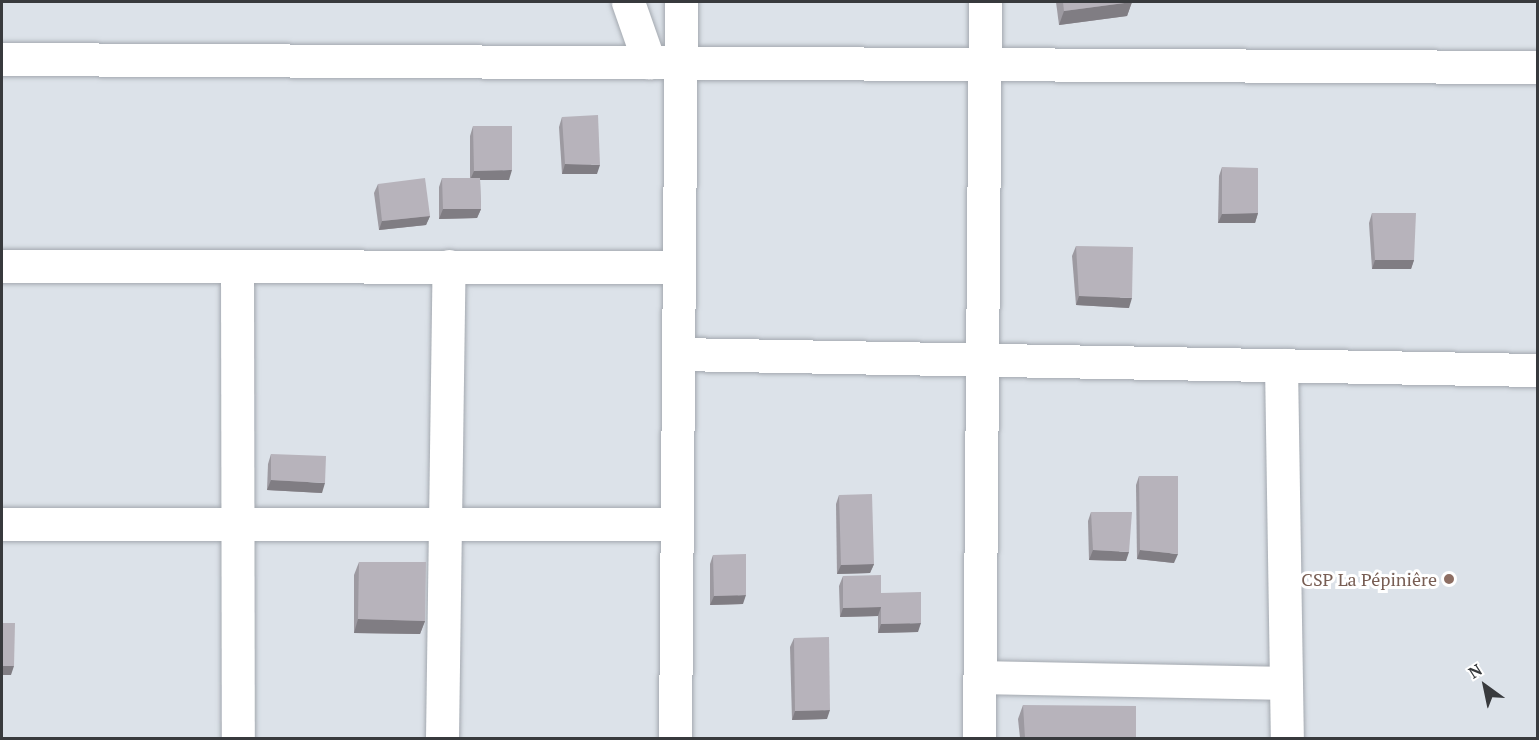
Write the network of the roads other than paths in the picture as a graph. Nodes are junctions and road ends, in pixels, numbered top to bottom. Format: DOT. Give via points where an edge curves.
graph roads {
  1 [pos="628,2"];
  2 [pos="681,2"];
  3 [pos="985,2"];
  4 [pos="2,58"];
  5 [pos="649,62"];
  6 [pos="681,62"];
  7 [pos="985,64"];
  8 [pos="1538,67"];
  9 [pos="2,266"];
  10 [pos="237,266"];
  11 [pos="449,266"];
  12 [pos="679,267"];
  13 [pos="678,354"];
  14 [pos="983,360"];
  15 [pos="1281,365"];
  16 [pos="1538,370"];
  17 [pos="2,524"];
  18 [pos="238,524"];
  19 [pos="447,524"];
  20 [pos="677,524"];
  21 [pos="980,677"];
  22 [pos="1286,683"];
  23 [pos="238,738"];
  24 [pos="442,738"];
  25 [pos="675,738"];
  26 [pos="979,738"];
  27 [pos="1287,738"];
  1 -- 5 [label="street"];
  2 -- 6 [label="street"];
  3 -- 7 [label="street"];
  4 -- 5 [label="street"];
  5 -- 6 [label="street"];
  6 -- 7 [label="street"];
  6 -- 12 [label="street"];
  7 -- 8 [label="street"];
  7 -- 14 [label="street"];
  9 -- 10 [label="street"];
  10 -- 11 [label="street"];
  10 -- 18 [label="street"];
  11 -- 12 [label="street"];
  11 -- 19 [label="street"];
  12 -- 13 [label="street"];
  13 -- 14 [label="street"];
  13 -- 20 [label="street"];
  14 -- 15 [label="street"];
  14 -- 21 [label="street"];
  15 -- 16 [label="street"];
  15 -- 22 [label="street"];
  17 -- 18 [label="street"];
  18 -- 19 [label="street"];
  18 -- 23 [label="street"];
  19 -- 20 [label="street"];
  19 -- 24 [label="street"];
  20 -- 25 [label="street"];
  21 -- 22 [label="street"];
  21 -- 26 [label="street"];
  22 -- 27 [label="street"];
}
